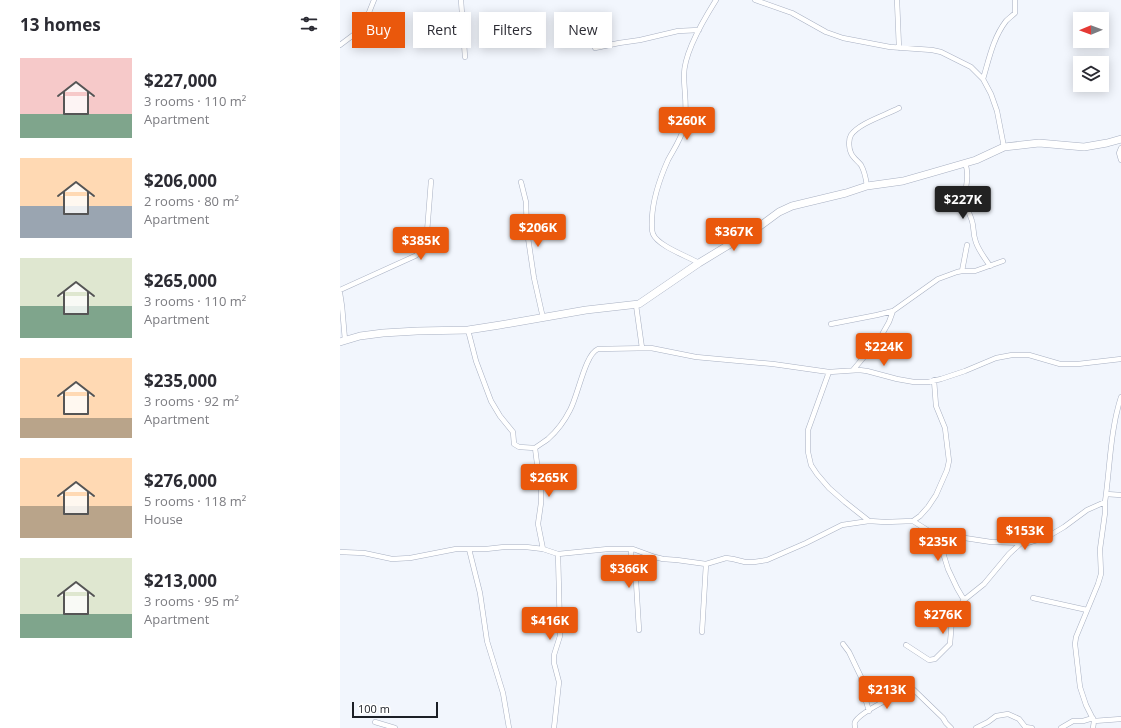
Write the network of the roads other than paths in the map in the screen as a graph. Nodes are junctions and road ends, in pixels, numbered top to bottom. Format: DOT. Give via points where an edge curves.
graph roads {
  1 [pos="375,0"];
  2 [pos="461,0"];
  3 [pos="716,0"];
  4 [pos="755,0"];
  5 [pos="897,0"];
  6 [pos="1015,0"];
  7 [pos="699,30"];
  8 [pos="612,44"];
  9 [pos="340,45"];
  10 [pos="900,48"];
  11 [pos="465,57"];
  12 [pos="983,79"];
  13 [pos="899,108"];
  14 [pos="1121,139"];
  15 [pos="1004,147"];
  16 [pos="1121,148"];
  17 [pos="1121,160"];
  18 [pos="965,163"];
  19 [pos="431,180"];
  20 [pos="521,182"];
  21 [pos="868,186"];
  22 [pos="967,245"];
  23 [pos="1003,261"];
  24 [pos="698,262"];
  25 [pos="990,266"];
  26 [pos="962,271"];
  27 [pos="340,290"];
  28 [pos="340,293"];
  29 [pos="636,305"];
  30 [pos="893,311"];
  31 [pos="542,318"];
  32 [pos="831,324"];
  33 [pos="468,330"];
  34 [pos="343,341"];
  35 [pos="642,348"];
  36 [pos="1121,359"];
  37 [pos="853,370"];
  38 [pos="829,372"];
  39 [pos="934,380"];
  40 [pos="1121,397"];
  41 [pos="535,448"];
  42 [pos="1106,494"];
  43 [pos="1121,495"];
  44 [pos="1105,502"];
  45 [pos="869,521"];
  46 [pos="913,521"];
  47 [pos="932,533"];
  48 [pos="1021,542"];
  49 [pos="469,549"];
  50 [pos="543,549"];
  51 [pos="631,549"];
  52 [pos="340,552"];
  53 [pos="558,554"];
  54 [pos="706,564"];
  55 [pos="1033,598"];
  56 [pos="964,600"];
  57 [pos="1087,610"];
  58 [pos="639,630"];
  59 [pos="702,632"];
  60 [pos="844,644"];
  61 [pos="906,645"];
  62 [pos="869,711"];
  63 [pos="1093,719"];
  64 [pos="1121,719"];
  65 [pos="375,722"];
  66 [pos="395,728"];
  67 [pos="509,728"];
  68 [pos="554,728"];
  69 [pos="855,728"];
  70 [pos="951,728"];
  71 [pos="976,728"];
  72 [pos="1025,728"];
  73 [pos="1032,728"];
  74 [pos="1061,728"];
  75 [pos="1093,728"];
  1 -- 9 [label="street" via="360,30"];
  2 -- 11 [label="street"];
  3 -- 7 [label="street"];
  4 -- 10 [label="street" via="792,13 835,36"];
  5 -- 10 [label="street"];
  6 -- 12 [label="street" via="1015,13 1007,20 995,40"];
  7 -- 8 [label="street" via="678,31"];
  7 -- 24 [label="street" via="685,65 684,127 654,199 652,227 653,234 662,244"];
  10 -- 12 [label="street" via="926,48 941,52 971,67"];
  12 -- 15 [label="street" via="997,112"];
  13 -- 21 [label="street" via="860,127 851,136 851,154 862,166"];
  14 -- 15 [label="street" via="1084,147 1039,143"];
  15 -- 18 [label="street"];
  16 -- 17 [label="street"];
  18 -- 21 [label="street" via="902,181"];
  18 -- 25 [label="street" via="968,169 965,202 975,240"];
  19 -- 27 [label="street" via="426,245 422,251"];
  20 -- 31 [label="street"];
  21 -- 24 [label="street" via="792,206"];
  22 -- 26 [label="street"];
  23 -- 25 [label="street"];
  24 -- 29 [label="street"];
  25 -- 26 [label="street" via="974,271"];
  26 -- 30 [label="street" via="938,279"];
  28 -- 34 [label="street"];
  29 -- 31 [label="street"];
  29 -- 35 [label="street"];
  30 -- 32 [label="street"];
  30 -- 37 [label="street" via="880,338"];
  31 -- 33 [label="street"];
  33 -- 34 [label="street" via="383,333"];
  33 -- 41 [label="street" via="491,401 513,432 514,444 519,447"];
  35 -- 38 [label="street" via="696,357"];
  35 -- 41 [label="street" via="595,350 587,363 570,410 560,426"];
  36 -- 39 [label="street" via="1060,364 1029,355 1012,355 996,358"];
  37 -- 38 [label="street"];
  37 -- 39 [label="street" via="914,382"];
  38 -- 45 [label="street" via="808,430 811,465 829,488"];
  39 -- 46 [label="street" via="936,406 945,428 949,461 936,495"];
  40 -- 42 [label="street"];
  41 -- 50 [label="street" via="541,492 538,524"];
  42 -- 43 [label="street"];
  42 -- 44 [label="street"];
  44 -- 48 [label="street" via="1047,537 1027,543"];
  44 -- 57 [label="street" via="1100,549 1101,574"];
  45 -- 46 [label="street"];
  45 -- 54 [label="street" via="842,525 767,560 745,562 726,558"];
  46 -- 47 [label="street"];
  47 -- 48 [label="street" via="991,542"];
  47 -- 56 [label="street" via="940,543 948,569"];
  48 -- 56 [label="street" via="984,584"];
  49 -- 50 [label="street"];
  49 -- 52 [label="street" via="392,559 364,553"];
  49 -- 67 [label="street" via="480,593 487,641 503,693"];
  50 -- 53 [label="street"];
  51 -- 53 [label="street"];
  51 -- 54 [label="street" via="663,559"];
  51 -- 58 [label="street"];
  53 -- 68 [label="street" via="560,636 554,663 559,682"];
  54 -- 59 [label="street"];
  55 -- 57 [label="street"];
  56 -- 61 [label="street" via="954,614 950,644 935,659 929,660"];
  57 -- 63 [label="street" via="1075,644 1080,687"];
  60 -- 62 [label="street" via="861,677"];
  62 -- 69 [label="street" via="856,721"];
  62 -- 70 [label="street" via="912,689"];
  63 -- 64 [label="street"];
  63 -- 74 [label="street" via="1073,721"];
  63 -- 75 [label="street"];
  65 -- 66 [label="street"];
  71 -- 72 [label="street" via="996,716 1008,714 1019,719"];
  72 -- 73 [label="street"];
}
